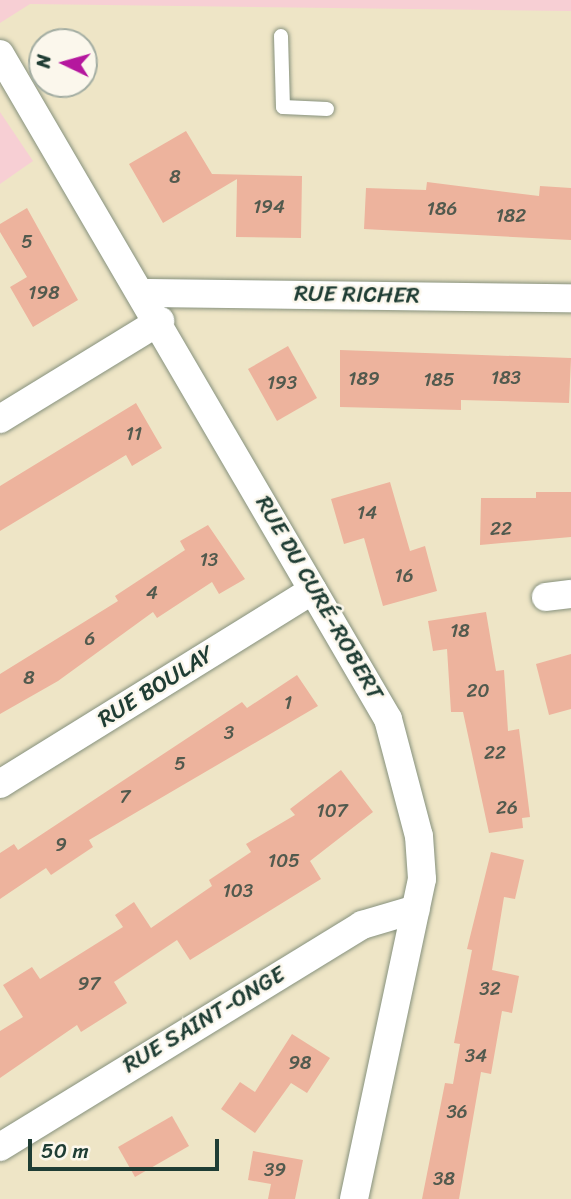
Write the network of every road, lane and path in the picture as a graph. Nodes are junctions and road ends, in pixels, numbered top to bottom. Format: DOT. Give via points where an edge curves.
graph roads {
  1 [pos="281,36"];
  2 [pos="0,54"];
  3 [pos="327,109"];
  4 [pos="143,293"];
  5 [pos="571,298"];
  6 [pos="160,321"];
  7 [pos="0,419"];
  8 [pos="313,590"];
  9 [pos="0,784"];
  10 [pos="416,909"];
  11 [pos="0,1147"];
  12 [pos="354,1199"];
  1 -- 3 [label="lane" via="283,107"];
  2 -- 4 [label="street, RUE DU CURÉ-ROBERT"];
  4 -- 5 [label="street, RUE RICHER"];
  4 -- 6 [label="street, RUE DU CURÉ-ROBERT"];
  6 -- 7 [label="street"];
  6 -- 8 [label="street, RUE DU CURÉ-ROBERT"];
  8 -- 9 [label="street, RUE BOULAY"];
  8 -- 10 [label="street, RUE DU CURÉ-ROBERT" via="388,719 422,854"];
  10 -- 11 [label="street, RUE SAINT-ONGE" via="362,925"];
  10 -- 12 [label="street, RUE DU CURÉ-ROBERT"];
}
